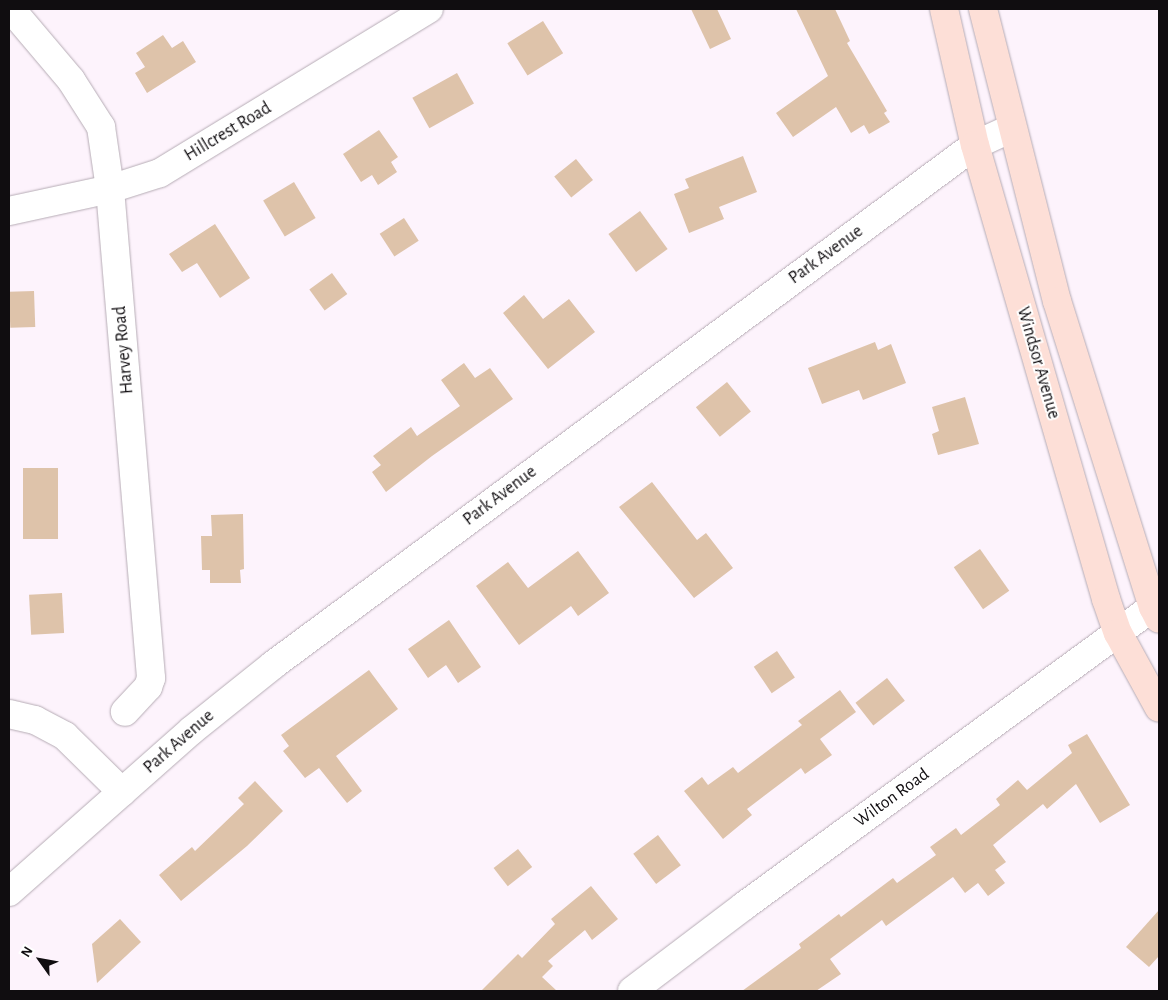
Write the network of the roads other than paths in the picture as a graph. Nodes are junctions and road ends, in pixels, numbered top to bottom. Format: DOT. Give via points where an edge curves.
graph roads {
  1 [pos="11,9"];
  2 [pos="430,9"];
  3 [pos="944,9"];
  4 [pos="983,9"];
  5 [pos="1012,128"];
  6 [pos="975,145"];
  7 [pos="110,189"];
  8 [pos="9,211"];
  9 [pos="1156,613"];
  10 [pos="1118,632"];
  11 [pos="1159,708"];
  12 [pos="125,712"];
  13 [pos="9,714"];
  14 [pos="122,792"];
  15 [pos="9,892"];
  16 [pos="632,991"];
  1 -- 7 [label="street, Harvey Road" via="70,80 100,127"];
  2 -- 7 [label="street, Hillcrest Road" via="160,173"];
  3 -- 6 [label="main road, Windsor Avenue"];
  4 -- 5 [label="main road, Windsor Avenue"];
  5 -- 6 [label="street, Park Avenue"];
  5 -- 9 [label="main road, Windsor Avenue" via="1057,301"];
  6 -- 10 [label="main road, Windsor Avenue"];
  6 -- 14 [label="street, Park Avenue" via="274,665 192,730"];
  7 -- 8 [label="street, Hillcrest Road"];
  7 -- 12 [label="street, Harvey Road" via="151,678 148,687"];
  9 -- 10 [label="street, Wilton Road"];
  10 -- 11 [label="main road, Windsor Avenue"];
  10 -- 16 [label="street, Wilton Road"];
  13 -- 14 [label="street" via="35,720 65,736"];
  14 -- 15 [label="street, Park Avenue"];
}
